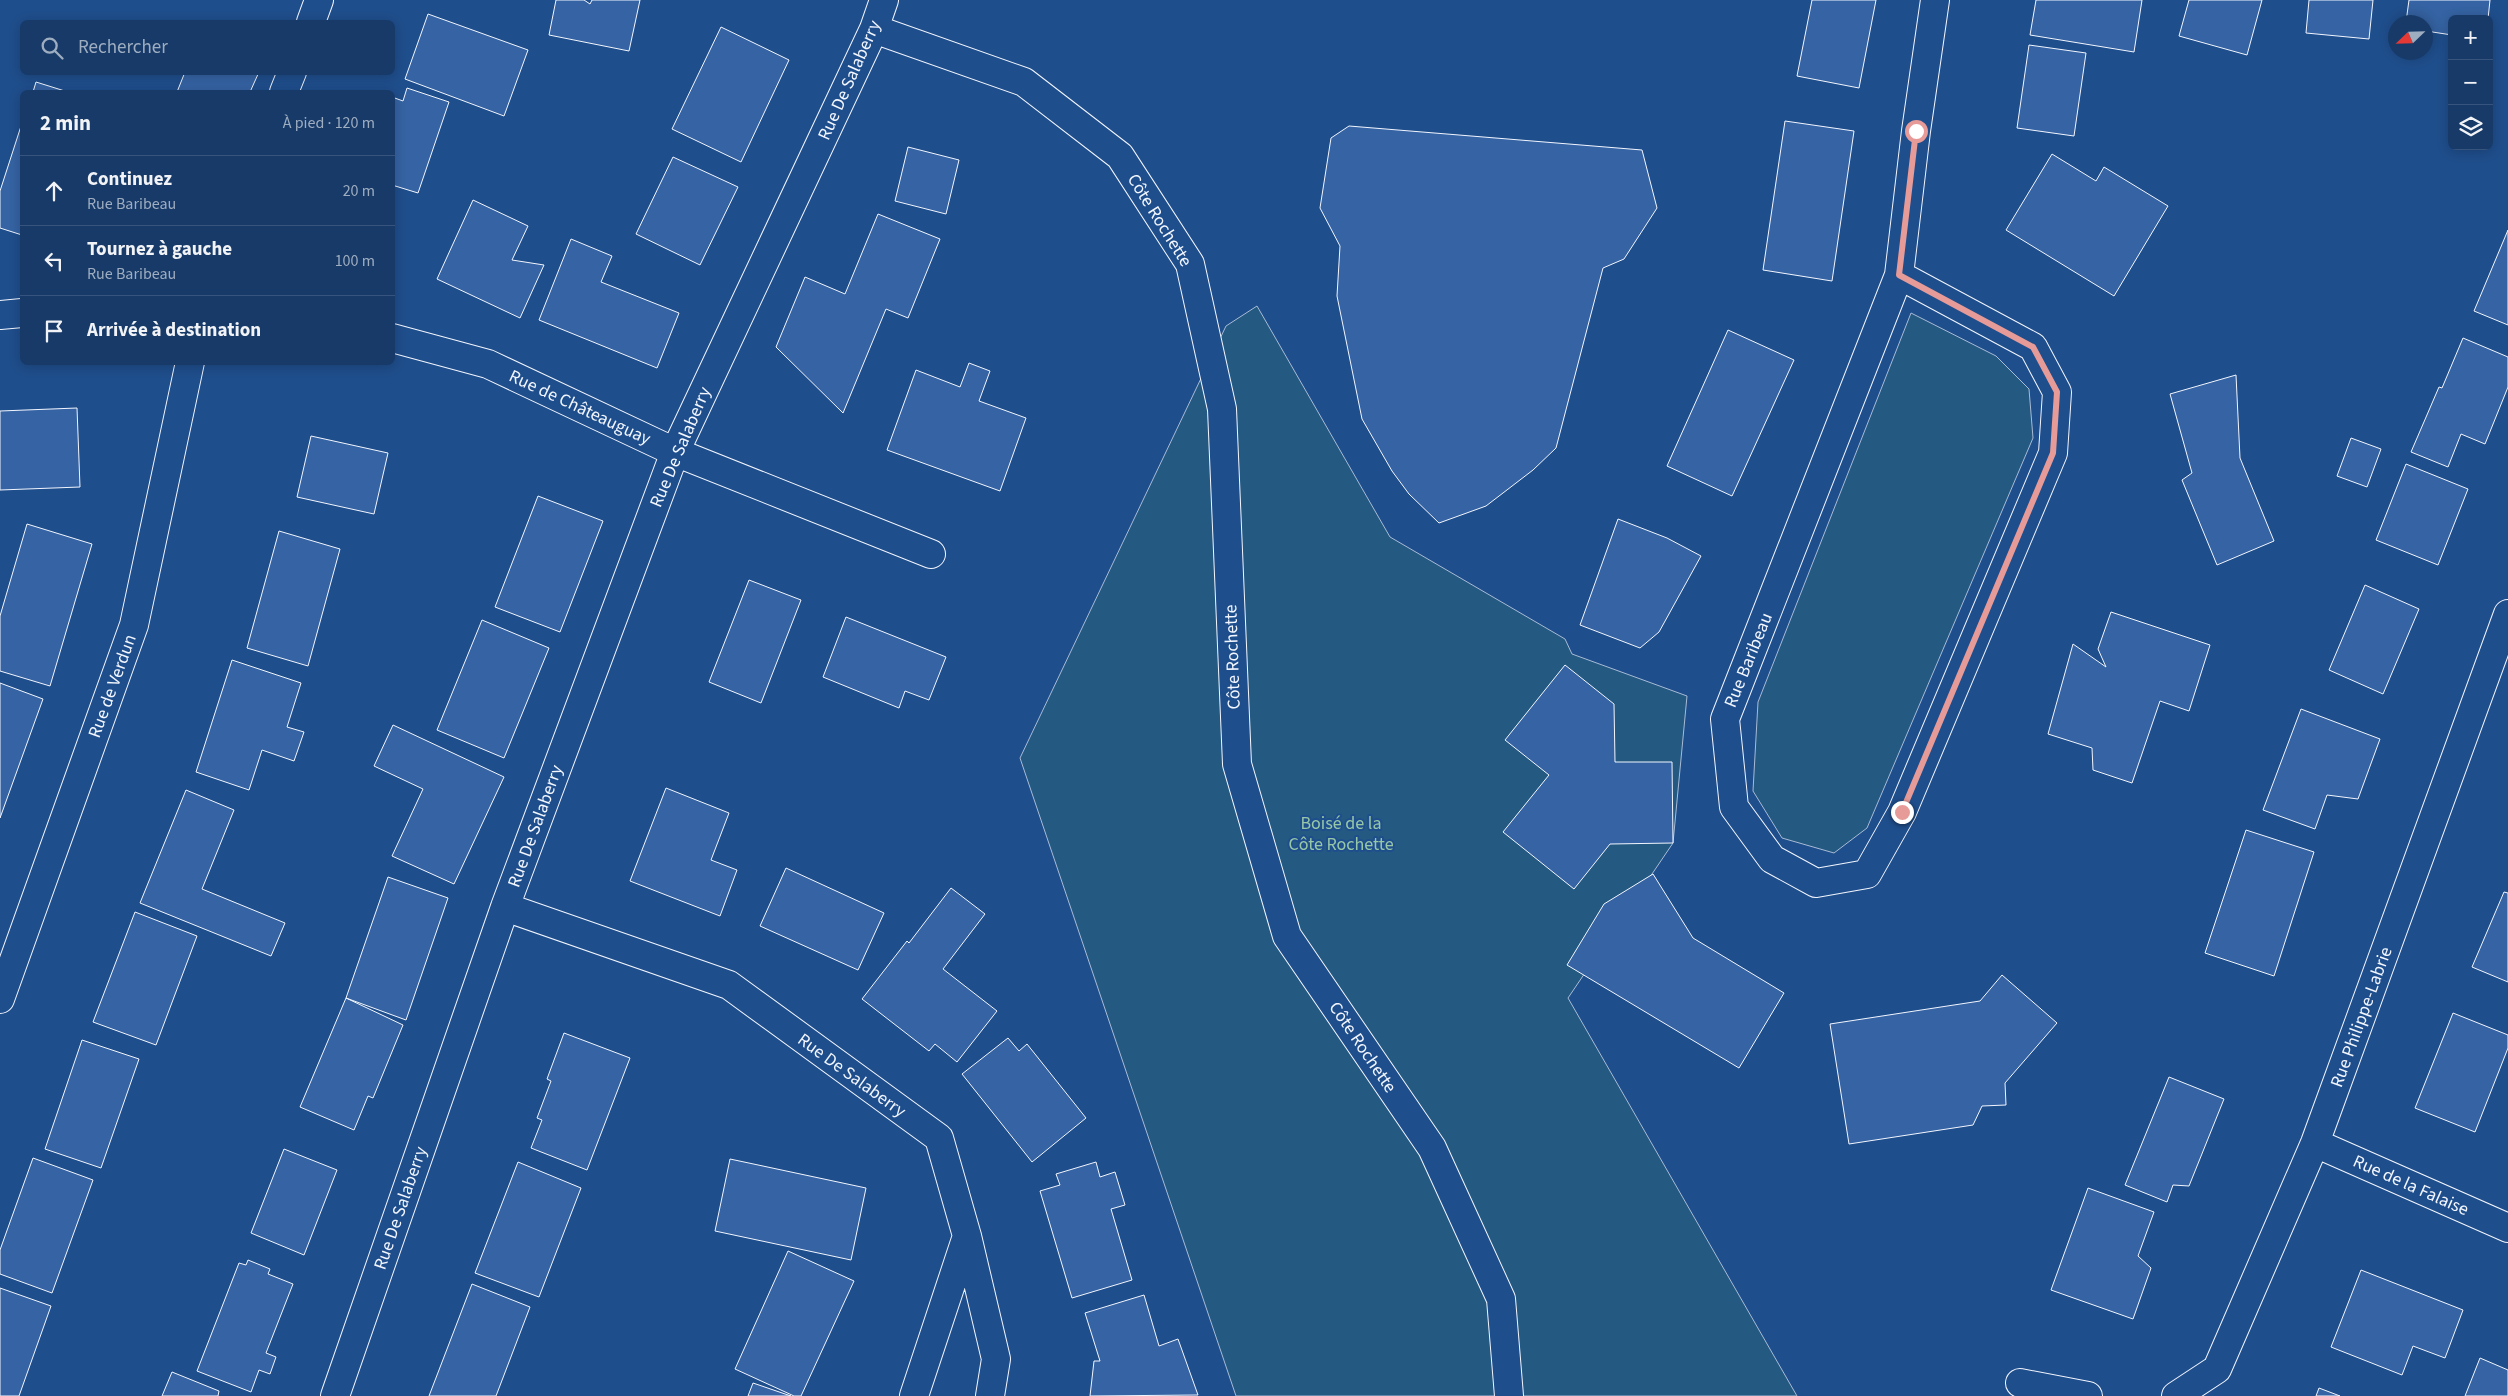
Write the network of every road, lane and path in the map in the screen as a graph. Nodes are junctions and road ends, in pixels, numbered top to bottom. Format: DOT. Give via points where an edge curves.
graph roads {
  1 [pos="319,0"];
  2 [pos="884,0"];
  3 [pos="1935,0"];
  4 [pos="312,20"];
  5 [pos="874,29"];
  6 [pos="291,75"];
  7 [pos="285,90"];
  8 [pos="1899,275"];
  9 [pos="20,312"];
  10 [pos="0,315"];
  11 [pos="395,339"];
  12 [pos="189,365"];
  13 [pos="675,452"];
  14 [pos="931,554"];
  15 [pos="2508,614"];
  16 [pos="505,907"];
  17 [pos="0,999"];
  18 [pos="2314,1143"];
  19 [pos="2508,1228"];
  20 [pos="967,1236"];
  21 [pos="2020,1382"];
  22 [pos="335,1396"];
  23 [pos="914,1396"];
  24 [pos="990,1396"];
  25 [pos="1509,1396"];
  26 [pos="2088,1396"];
  27 [pos="2176,1396"];
  1 -- 4 [label="street"];
  2 -- 5 [label="street, Rue De Salaberry"];
  3 -- 8 [label="street, Rue Baribeau"];
  5 -- 13 [label="street, Rue De Salaberry"];
  5 -- 25 [label="street, Côte Rochette" via="1024,82 1120,156 1190,264 1222,409 1237,764 1287,936 1432,1148 1500,1299"];
  6 -- 7 [label="street"];
  8 -- 8 [label="street, Rue Baribeau" via="1725,719 1734,807 1772,859 1816,883 1867,874 1902,812 2053,453 2057,392 2033,347"];
  9 -- 10 [label="street"];
  11 -- 13 [label="street, Rue de Châteauguay" via="488,364"];
  12 -- 17 [label="street, Rue de Verdun" via="134,625"];
  13 -- 14 [label="street, Rue de Châteauguay"];
  13 -- 16 [label="street, Rue De Salaberry"];
  15 -- 18 [label="street, Rue Philippe-Labrie"];
  16 -- 20 [label="street, Rue De Salaberry" via="729,985 940,1138"];
  16 -- 22 [label="street, Rue De Salaberry"];
  18 -- 19 [label="street, Rue de la Falaise"];
  18 -- 27 [label="street, Rue Philippe-Labrie" via="2217,1369"];
  20 -- 23 [label="street"];
  20 -- 24 [label="street, Rue De Salaberry" via="996,1358"];
  21 -- 26 [label="street"];
}
